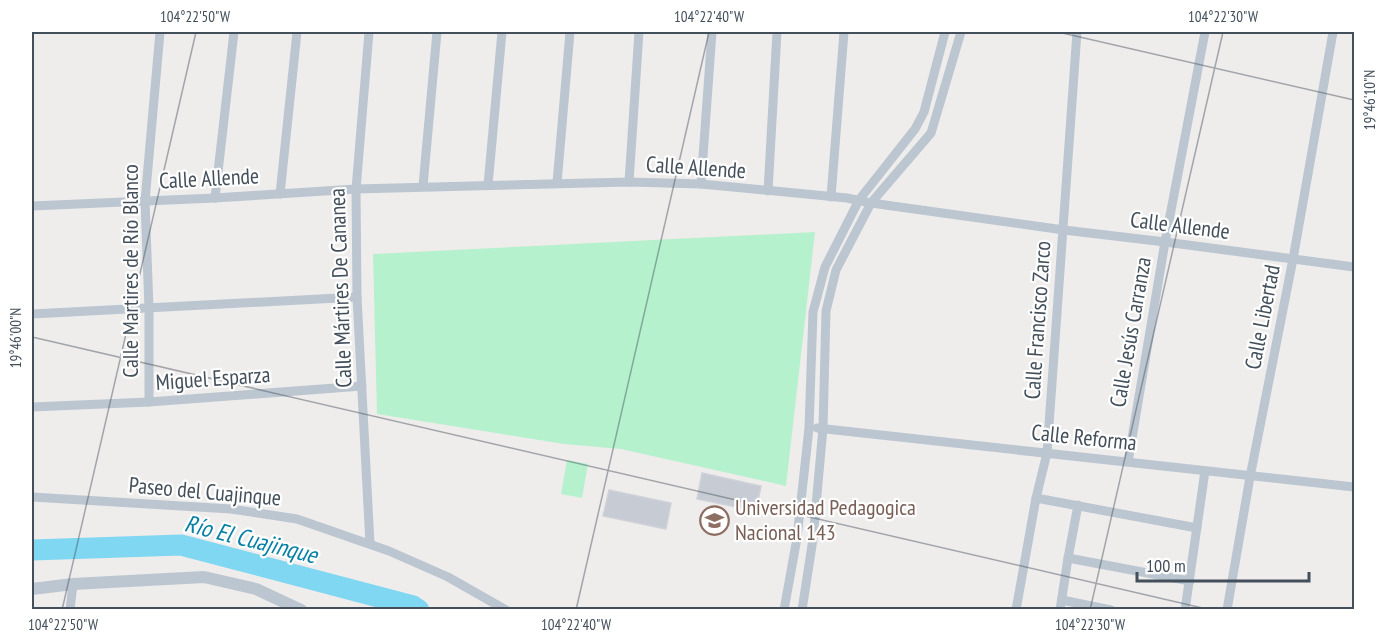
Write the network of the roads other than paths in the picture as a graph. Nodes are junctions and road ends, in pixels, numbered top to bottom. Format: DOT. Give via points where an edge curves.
graph roads {
  1 [pos="160,32"];
  2 [pos="234,32"];
  3 [pos="297,32"];
  4 [pos="369,32"];
  5 [pos="437,32"];
  6 [pos="502,32"];
  7 [pos="570,32"];
  8 [pos="639,32"];
  9 [pos="712,32"];
  10 [pos="777,32"];
  11 [pos="844,32"];
  12 [pos="945,32"];
  13 [pos="961,32"];
  14 [pos="1077,32"];
  15 [pos="1205,32"];
  16 [pos="1333,32"];
  17 [pos="630,182"];
  18 [pos="557,183"];
  19 [pos="701,184"];
  20 [pos="488,185"];
  21 [pos="423,186"];
  22 [pos="356,189"];
  23 [pos="768,191"];
  24 [pos="280,194"];
  25 [pos="831,196"];
  26 [pos="215,198"];
  27 [pos="145,201"];
  28 [pos="859,201"];
  29 [pos="871,203"];
  30 [pos="32,206"];
  31 [pos="1064,230"];
  32 [pos="1165,242"];
  33 [pos="1293,259"];
  34 [pos="1354,267"];
  35 [pos="357,297"];
  36 [pos="149,308"];
  37 [pos="32,314"];
  38 [pos="362,386"];
  39 [pos="149,402"];
  40 [pos="32,407"];
  41 [pos="809,428"];
  42 [pos="823,428"];
  43 [pos="1047,453"];
  44 [pos="1128,462"];
  45 [pos="1205,471"];
  46 [pos="1250,477"];
  47 [pos="1354,487"];
  48 [pos="32,497"];
  49 [pos="1036,498"];
  50 [pos="1078,505"];
  51 [pos="1197,528"];
  52 [pos="797,538"];
  53 [pos="813,539"];
  54 [pos="370,544"];
  55 [pos="1068,558"];
  56 [pos="1190,580"];
  57 [pos="73,584"];
  58 [pos="32,590"];
  59 [pos="1061,605"];
  60 [pos="70,609"];
  61 [pos="301,609"];
  62 [pos="506,609"];
  63 [pos="784,609"];
  64 [pos="802,609"];
  65 [pos="1016,609"];
  66 [pos="1110,609"];
  67 [pos="1185,609"];
  68 [pos="1227,609"];
  1 -- 27 [label="street, Calle Martires de Río Blanco"];
  2 -- 26 [label="street"];
  3 -- 24 [label="street"];
  4 -- 22 [label="street, Calle Mártires De Cananea"];
  5 -- 21 [label="street"];
  6 -- 20 [label="street"];
  7 -- 18 [label="street"];
  8 -- 17 [label="street"];
  9 -- 19 [label="street"];
  10 -- 23 [label="street"];
  11 -- 25 [label="street"];
  12 -- 28 [label="street" via="924,112"];
  13 -- 29 [label="street" via="931,133"];
  14 -- 31 [label="street, Calle Francisco Zarco"];
  15 -- 32 [label="street, Calle Jesús Carranza"];
  16 -- 33 [label="street, Calle Libertad"];
  17 -- 18 [label="street, Calle Allende"];
  17 -- 19 [label="street, Calle Allende"];
  18 -- 20 [label="street, Calle Allende"];
  19 -- 23 [label="street, Calle Allende"];
  20 -- 21 [label="street, Calle Allende"];
  21 -- 22 [label="street, Calle Allende"];
  22 -- 24 [label="street, Calle Allende"];
  22 -- 35 [label="street, Calle Mártires De Cananea"];
  23 -- 25 [label="street, Calle Allende"];
  24 -- 26 [label="street, Calle Allende"];
  25 -- 28 [label="street, Calle Allende"];
  26 -- 27 [label="street, Calle Allende"];
  27 -- 30 [label="street, Calle Allende"];
  27 -- 36 [label="street, Calle Martires de Río Blanco"];
  28 -- 29 [label="street, Calle Allende"];
  28 -- 41 [label="street" via="825,267 813,312"];
  29 -- 31 [label="street, Calle Allende"];
  29 -- 42 [label="street" via="836,270 825,311"];
  31 -- 32 [label="street, Calle Allende"];
  31 -- 43 [label="street, Calle Francisco Zarco"];
  32 -- 33 [label="street, Calle Allende"];
  32 -- 44 [label="street, Calle Jesús Carranza"];
  33 -- 34 [label="street, Calle Allende"];
  33 -- 46 [label="street, Calle Libertad"];
  35 -- 36 [label="street"];
  35 -- 38 [label="street, Calle Mártires De Cananea"];
  36 -- 37 [label="street"];
  36 -- 39 [label="street, Calle Martires de Río Blanco"];
  38 -- 39 [label="street, Miguel Esparza"];
  38 -- 54 [label="street, Calle Mártires De Cananea"];
  39 -- 40 [label="street, Miguel Esparza"];
  41 -- 42 [label="street, Calle Reforma"];
  41 -- 52 [label="street"];
  42 -- 43 [label="street, Calle Reforma"];
  42 -- 53 [label="street"];
  43 -- 44 [label="street, Calle Reforma"];
  43 -- 49 [label="street, Calle Francisco Zarco"];
  44 -- 45 [label="street, Calle Reforma"];
  45 -- 46 [label="street, Calle Reforma"];
  45 -- 51 [label="street"];
  46 -- 47 [label="street, Calle Reforma"];
  46 -- 68 [label="street, Calle Libertad"];
  48 -- 54 [label="street, Paseo del Cuajinque" via="231,509 297,519"];
  49 -- 50 [label="street"];
  49 -- 65 [label="street, Calle Francisco Zarco"];
  50 -- 51 [label="street"];
  50 -- 55 [label="street"];
  51 -- 56 [label="street"];
  52 -- 53 [label="street"];
  52 -- 63 [label="street"];
  53 -- 64 [label="street"];
  54 -- 62 [label="street, Paseo del Cuajinque" via="448,577"];
  55 -- 56 [label="street"];
  55 -- 59 [label="street"];
  56 -- 67 [label="street"];
  57 -- 58 [label="street"];
  57 -- 60 [label="street"];
  57 -- 61 [label="street" via="204,577 256,589"];
  59 -- 66 [label="street"];
}
